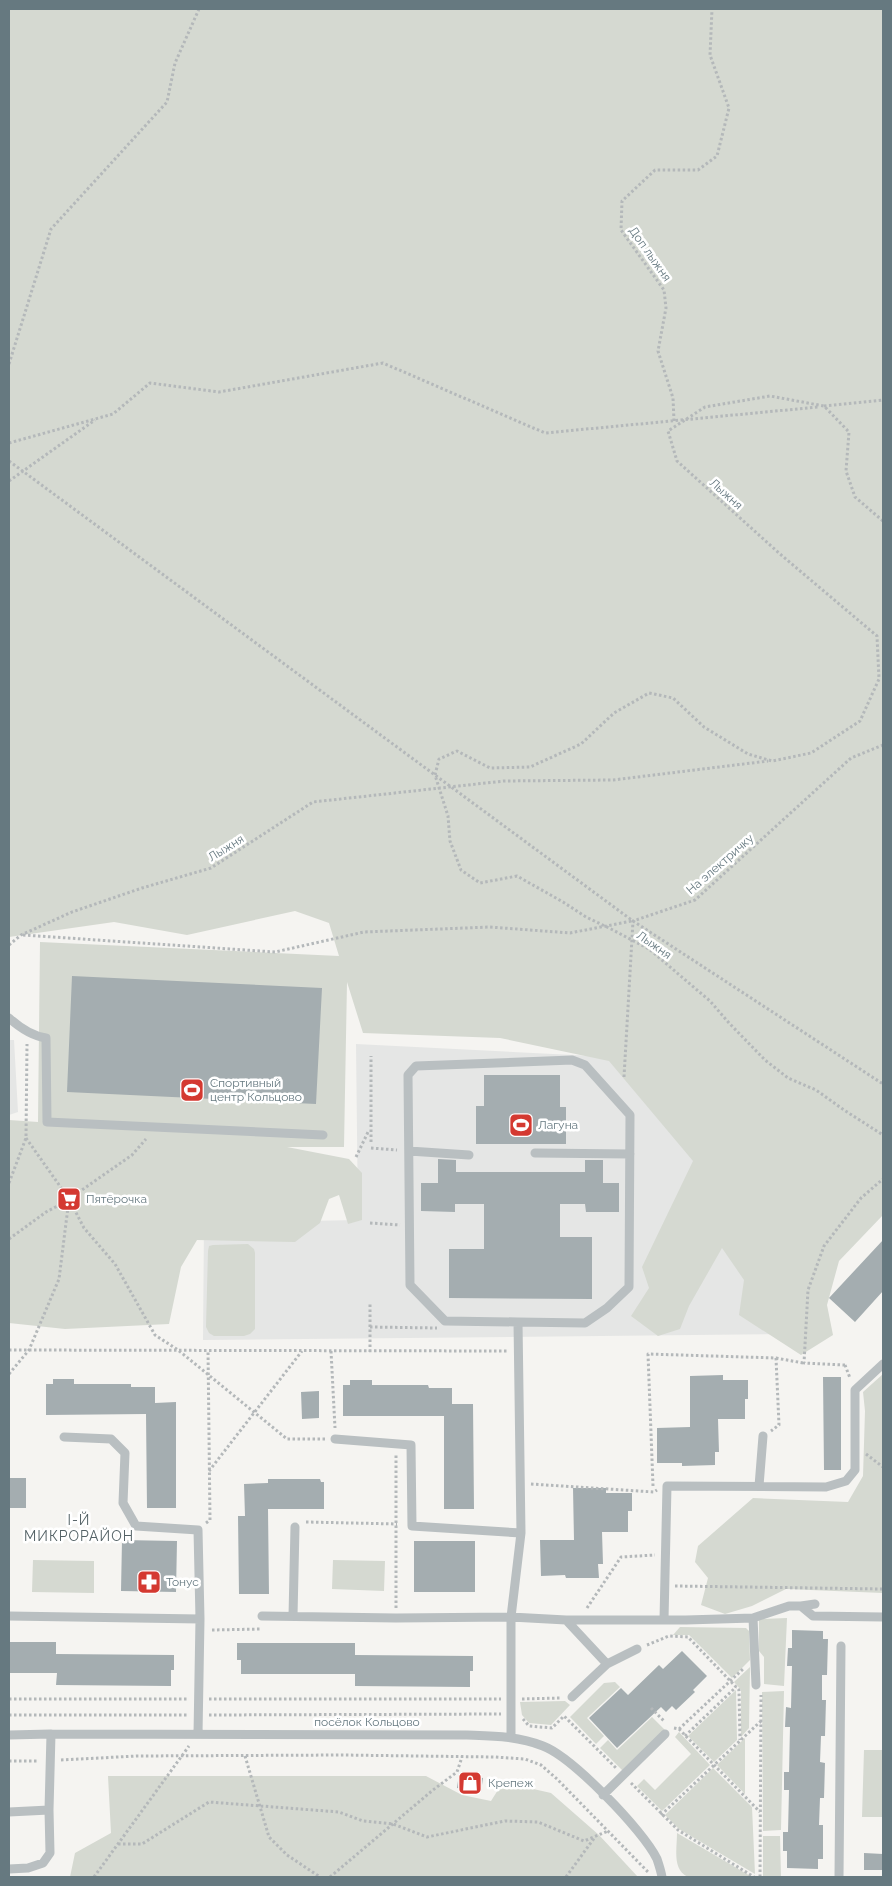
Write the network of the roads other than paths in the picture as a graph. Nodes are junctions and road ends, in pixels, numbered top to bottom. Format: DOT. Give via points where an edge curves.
graph roads {
  1 [pos="9,1018"];
  2 [pos="323,1134"];
  3 [pos="409,1151"];
  4 [pos="535,1153"];
  5 [pos="630,1154"];
  6 [pos="470,1156"];
  7 [pos="518,1322"];
  8 [pos="883,1364"];
  9 [pos="763,1436"];
  10 [pos="64,1437"];
  11 [pos="335,1439"];
  12 [pos="759,1486"];
  13 [pos="295,1527"];
  14 [pos="520,1533"];
  15 [pos="815,1604"];
  16 [pos="800,1606"];
  17 [pos="9,1616"];
  18 [pos="266,1616"];
  19 [pos="293,1616"];
  20 [pos="511,1616"];
  21 [pos="883,1617"];
  22 [pos="753,1618"];
  23 [pos="200,1619"];
  24 [pos="566,1620"];
  25 [pos="664,1620"];
  26 [pos="841,1646"];
  27 [pos="637,1649"];
  28 [pos="607,1664"];
  29 [pos="756,1685"];
  30 [pos="572,1698"];
  31 [pos="51,1734"];
  32 [pos="198,1734"];
  33 [pos="665,1734"];
  34 [pos="9,1735"];
  35 [pos="511,1737"];
  36 [pos="604,1794"];
  37 [pos="49,1810"];
  38 [pos="9,1812"];
  39 [pos="9,1868"];
  40 [pos="662,1877"];
  41 [pos="839,1877"];
  1 -- 2 [label="street" via="46,1038 47,1122"];
  3 -- 5 [label="street" via="408,1075 416,1066 572,1060 585,1065 630,1115"];
  3 -- 6 [label="street"];
  3 -- 7 [label="street" via="410,1285 445,1321"];
  4 -- 5 [label="street"];
  5 -- 7 [label="street" via="629,1287 608,1308 585,1323"];
  7 -- 14 [label="street"];
  8 -- 12 [label="street" via="855,1390 855,1470 846,1481 826,1487"];
  9 -- 12 [label="street"];
  10 -- 23 [label="street" via="111,1439 125,1453 123,1503 136,1526 198,1530"];
  11 -- 14 [label="street" via="410,1445 412,1526"];
  12 -- 25 [label="street" via="667,1486"];
  13 -- 19 [label="street"];
  14 -- 20 [label="street"];
  15 -- 16 [label="street"];
  16 -- 21 [label="street" via="813,1616"];
  16 -- 22 [label="street" via="789,1606"];
  17 -- 23 [label="street"];
  18 -- 19 [label="street"];
  19 -- 20 [label="street"];
  20 -- 24 [label="street"];
  20 -- 35 [label="street"];
  22 -- 25 [label="street"];
  22 -- 29 [label="street"];
  23 -- 32 [label="street"];
  24 -- 25 [label="street"];
  24 -- 28 [label="street"];
  26 -- 41 [label="street"];
  27 -- 28 [label="street"];
  28 -- 30 [label="street"];
  31 -- 32 [label="street, посёлок Кольцово"];
  31 -- 34 [label="street, посёлок Кольцово"];
  31 -- 37 [label="street"];
  32 -- 35 [label="street, посёлок Кольцово"];
  33 -- 36 [label="street"];
  35 -- 36 [label="street, посёлок Кольцово" via="544,1746 578,1769"];
  36 -- 40 [label="street, посёлок Кольцово" via="640,1835 656,1859"];
  37 -- 38 [label="street"];
  37 -- 39 [label="street" via="50,1853 43,1863 28,1868"];
}
